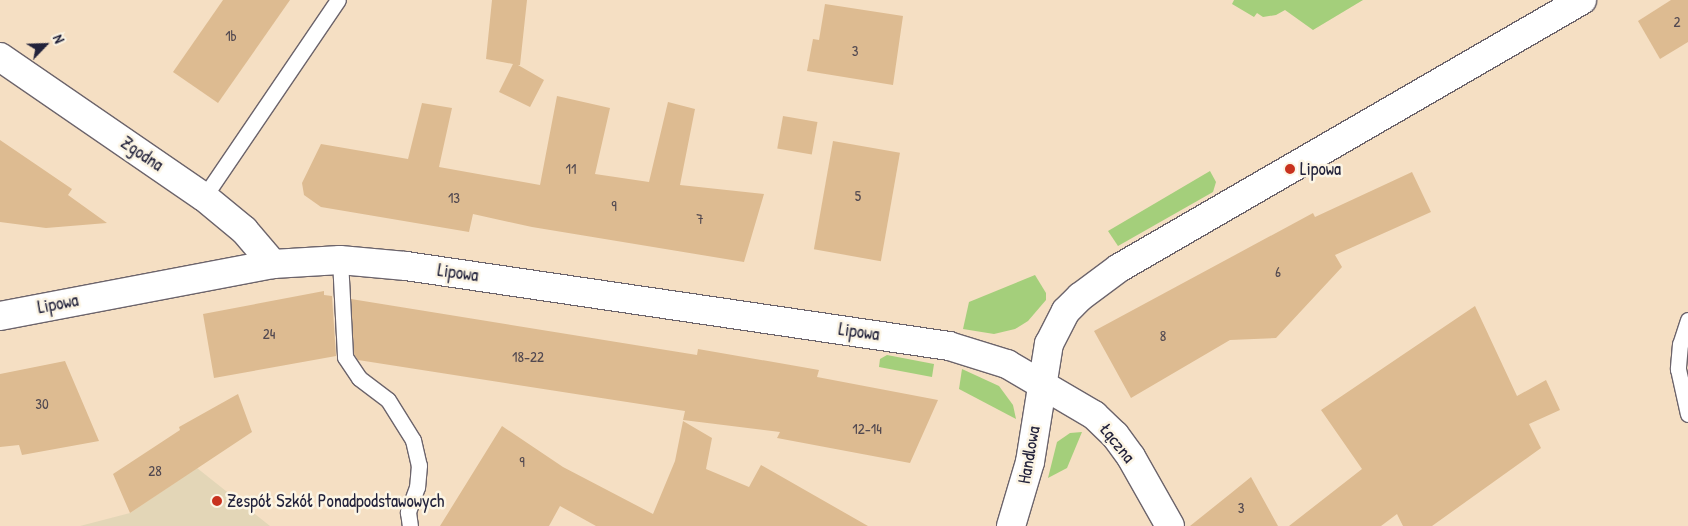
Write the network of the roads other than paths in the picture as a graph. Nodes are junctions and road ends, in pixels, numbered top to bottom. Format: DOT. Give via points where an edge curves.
graph roads {
  1 [pos="338,0"];
  2 [pos="1582,0"];
  3 [pos="0,56"];
  4 [pos="204,197"];
  5 [pos="340,260"];
  6 [pos="273,264"];
  7 [pos="0,316"];
  8 [pos="1688,320"];
  9 [pos="1040,382"];
  10 [pos="1688,414"];
  11 [pos="410,526"];
  12 [pos="1011,526"];
  13 [pos="1170,526"];
  1 -- 4 [label="lane"];
  2 -- 9 [label="street" via="1096,283 1073,304 1057,326"];
  3 -- 4 [label="street, Zgodna"];
  4 -- 6 [label="street, Zgodna" via="244,230"];
  5 -- 6 [label="street, Lipowa"];
  5 -- 9 [label="street, Lipowa" via="416,267 949,346 992,357"];
  5 -- 11 [label="lane" via="345,356 359,378 388,400 414,440 419,465 417,487 408,512"];
  6 -- 7 [label="street, Lipowa"];
  8 -- 10 [label="lane" via="1680,344 1678,369"];
  9 -- 12 [label="street, Handlowa" via="1030,462"];
  9 -- 13 [label="street, Łączna" via="1094,415 1115,435"];
}
